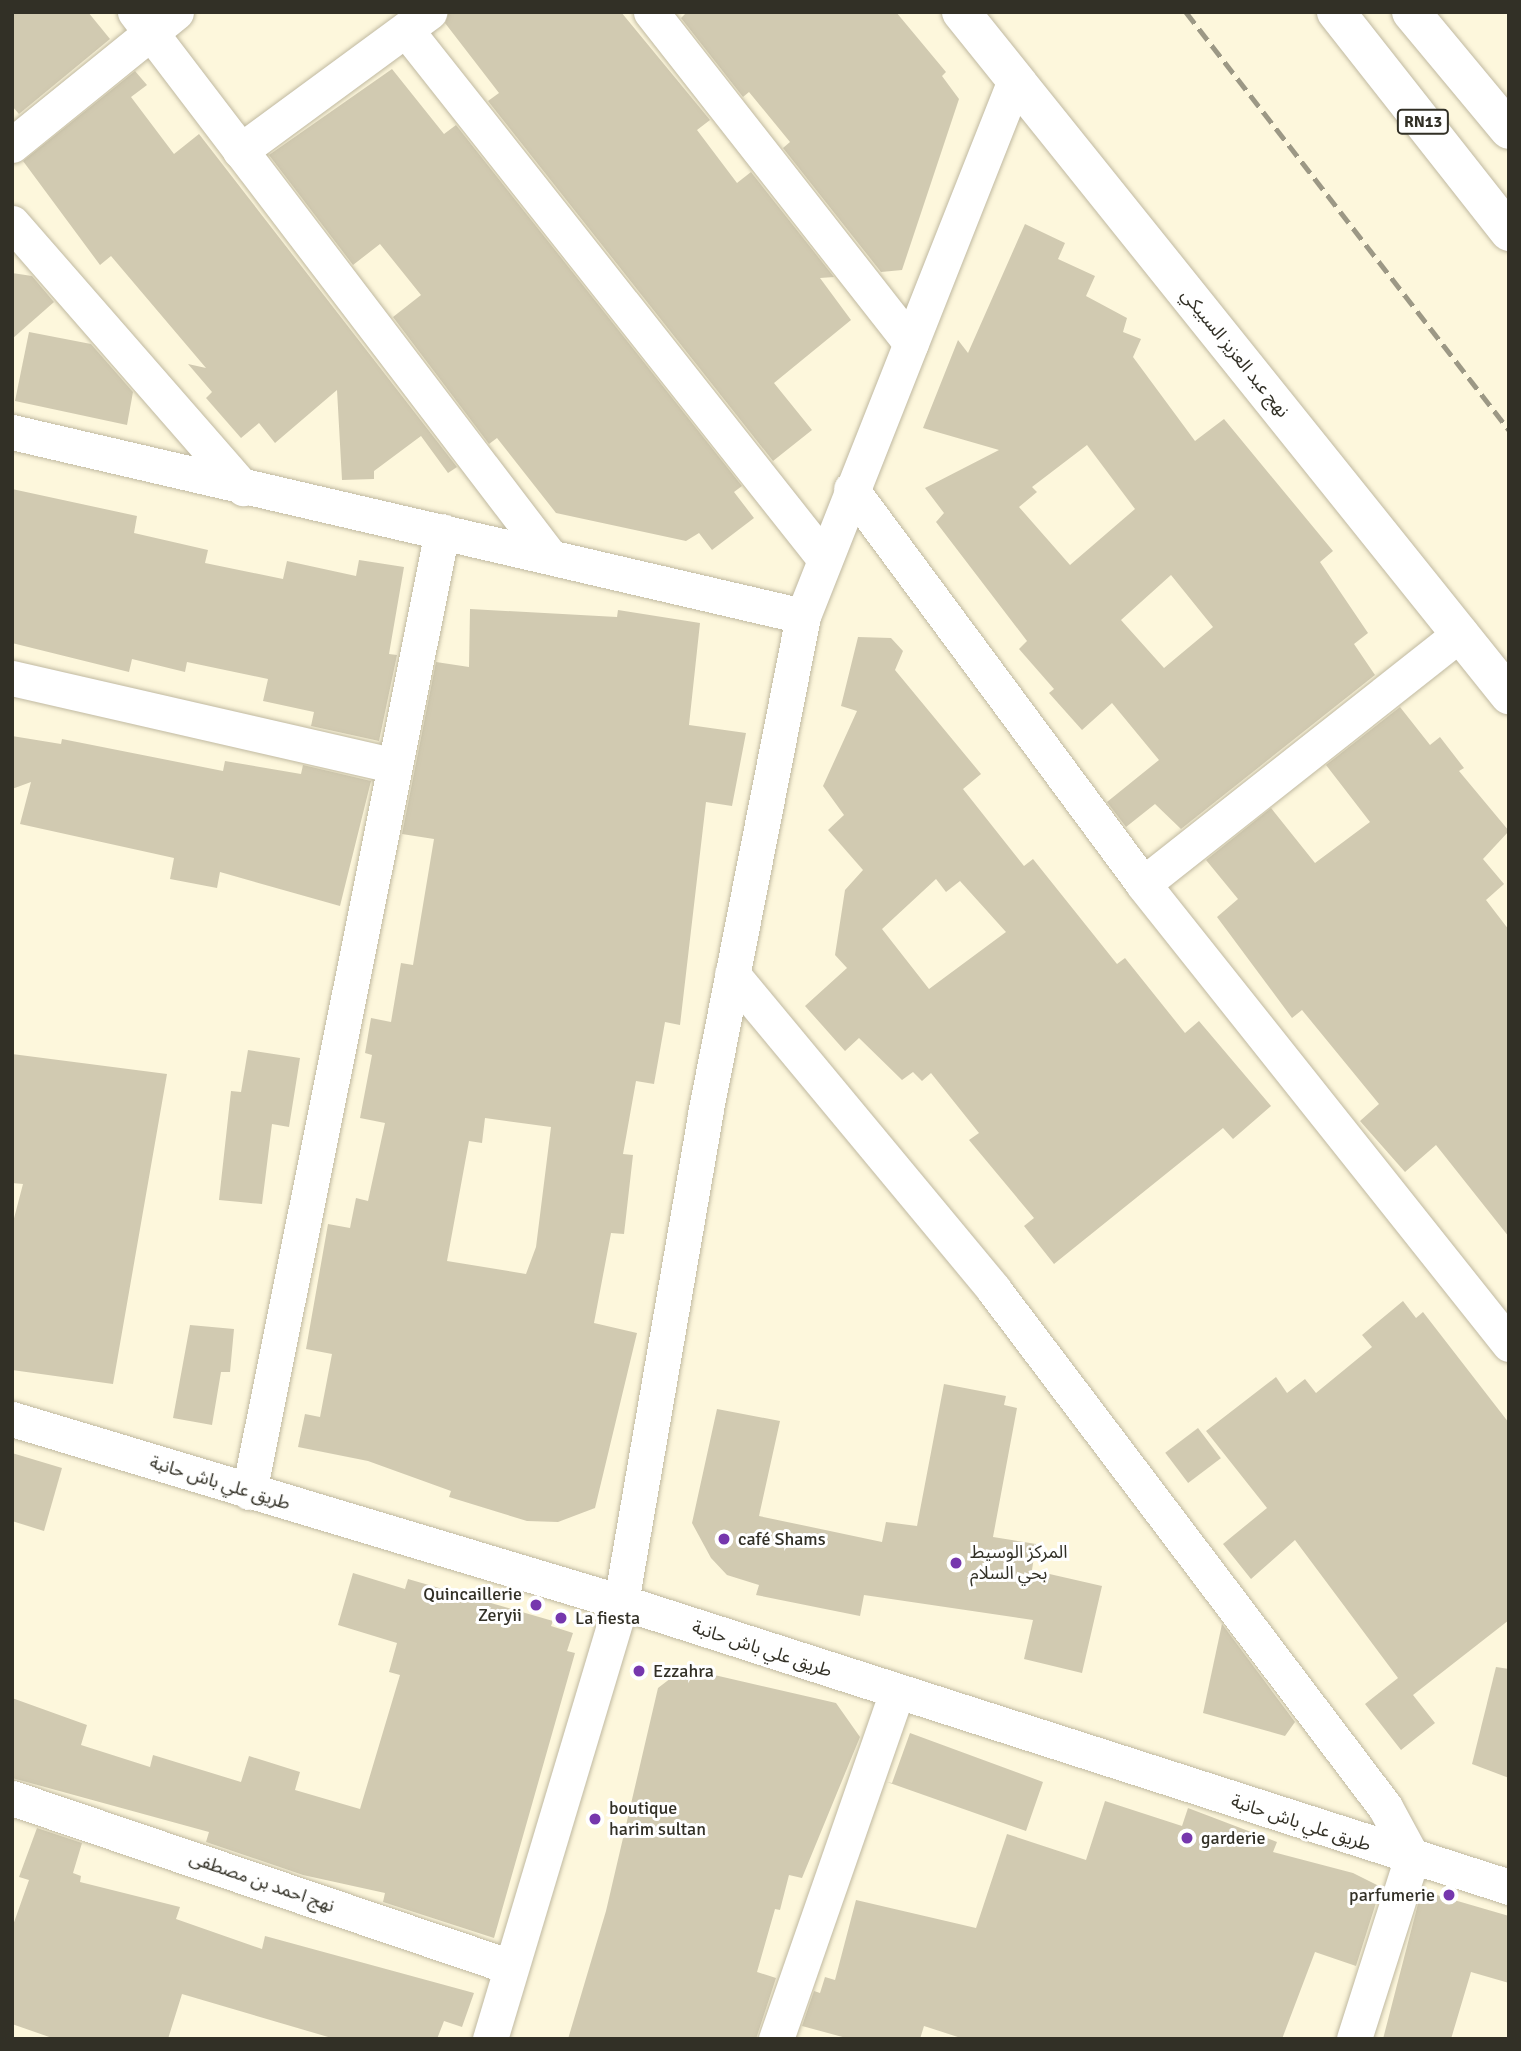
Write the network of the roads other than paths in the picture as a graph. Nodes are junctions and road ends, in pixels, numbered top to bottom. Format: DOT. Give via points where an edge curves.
graph roads {
  1 [pos="651,12"];
  2 [pos="961,12"];
  3 [pos="1336,12"];
  4 [pos="1411,12"];
  5 [pos="154,19"];
  6 [pos="417,21"];
  7 [pos="1015,80"];
  8 [pos="1509,130"];
  9 [pos="12,145"];
  10 [pos="240,151"];
  11 [pos="1509,232"];
  12 [pos="18,235"];
  13 [pos="911,344"];
  14 [pos="12,432"];
  15 [pos="243,488"];
  16 [pos="851,489"];
  17 [pos="442,531"];
  18 [pos="548,554"];
  19 [pos="823,558"];
  20 [pos="803,616"];
  21 [pos="1461,633"];
  22 [pos="12,678"];
  23 [pos="1509,695"];
  24 [pos="392,765"];
  25 [pos="1143,884"];
  26 [pos="732,974"];
  27 [pos="1509,1344"];
  28 [pos="12,1419"];
  29 [pos="249,1492"];
  30 [pos="621,1602"];
  31 [pos="895,1694"];
  32 [pos="12,1798"];
  33 [pos="1412,1857"];
  34 [pos="1509,1887"];
  35 [pos="511,1967"];
  36 [pos="490,2039"];
  37 [pos="776,2039"];
  38 [pos="1354,2039"];
  1 -- 13 [label="street"];
  2 -- 7 [label="street, نهج عبد العزيز السبيكي"];
  3 -- 11 [label="street, RN13"];
  4 -- 8 [label="street"];
  5 -- 9 [label="street"];
  5 -- 10 [label="street"];
  6 -- 10 [label="street"];
  6 -- 19 [label="street"];
  7 -- 13 [label="street"];
  7 -- 21 [label="street, نهج عبد العزيز السبيكي"];
  10 -- 18 [label="street"];
  12 -- 15 [label="street"];
  13 -- 16 [label="street"];
  14 -- 15 [label="street"];
  15 -- 17 [label="street"];
  16 -- 19 [label="street"];
  16 -- 25 [label="street"];
  17 -- 18 [label="street"];
  17 -- 24 [label="street"];
  18 -- 20 [label="street"];
  19 -- 20 [label="street"];
  20 -- 26 [label="street"];
  21 -- 23 [label="street, نهج عبد العزيز السبيكي"];
  21 -- 25 [label="street"];
  22 -- 24 [label="street"];
  24 -- 29 [label="street"];
  25 -- 27 [label="street"];
  26 -- 30 [label="street"];
  26 -- 33 [label="street" via="994,1290 1289,1673 1385,1808"];
  28 -- 29 [label="street, طريق علي باش حانبة"];
  29 -- 30 [label="street, طريق علي باش حانبة"];
  30 -- 31 [label="street, طريق علي باش حانبة"];
  30 -- 35 [label="street"];
  31 -- 33 [label="street, طريق علي باش حانبة"];
  31 -- 37 [label="street"];
  32 -- 35 [label="street, نهج احمد بن مصطفى"];
  33 -- 34 [label="street, طريق علي باش حانبة"];
  33 -- 38 [label="street"];
  35 -- 36 [label="street"];
}
